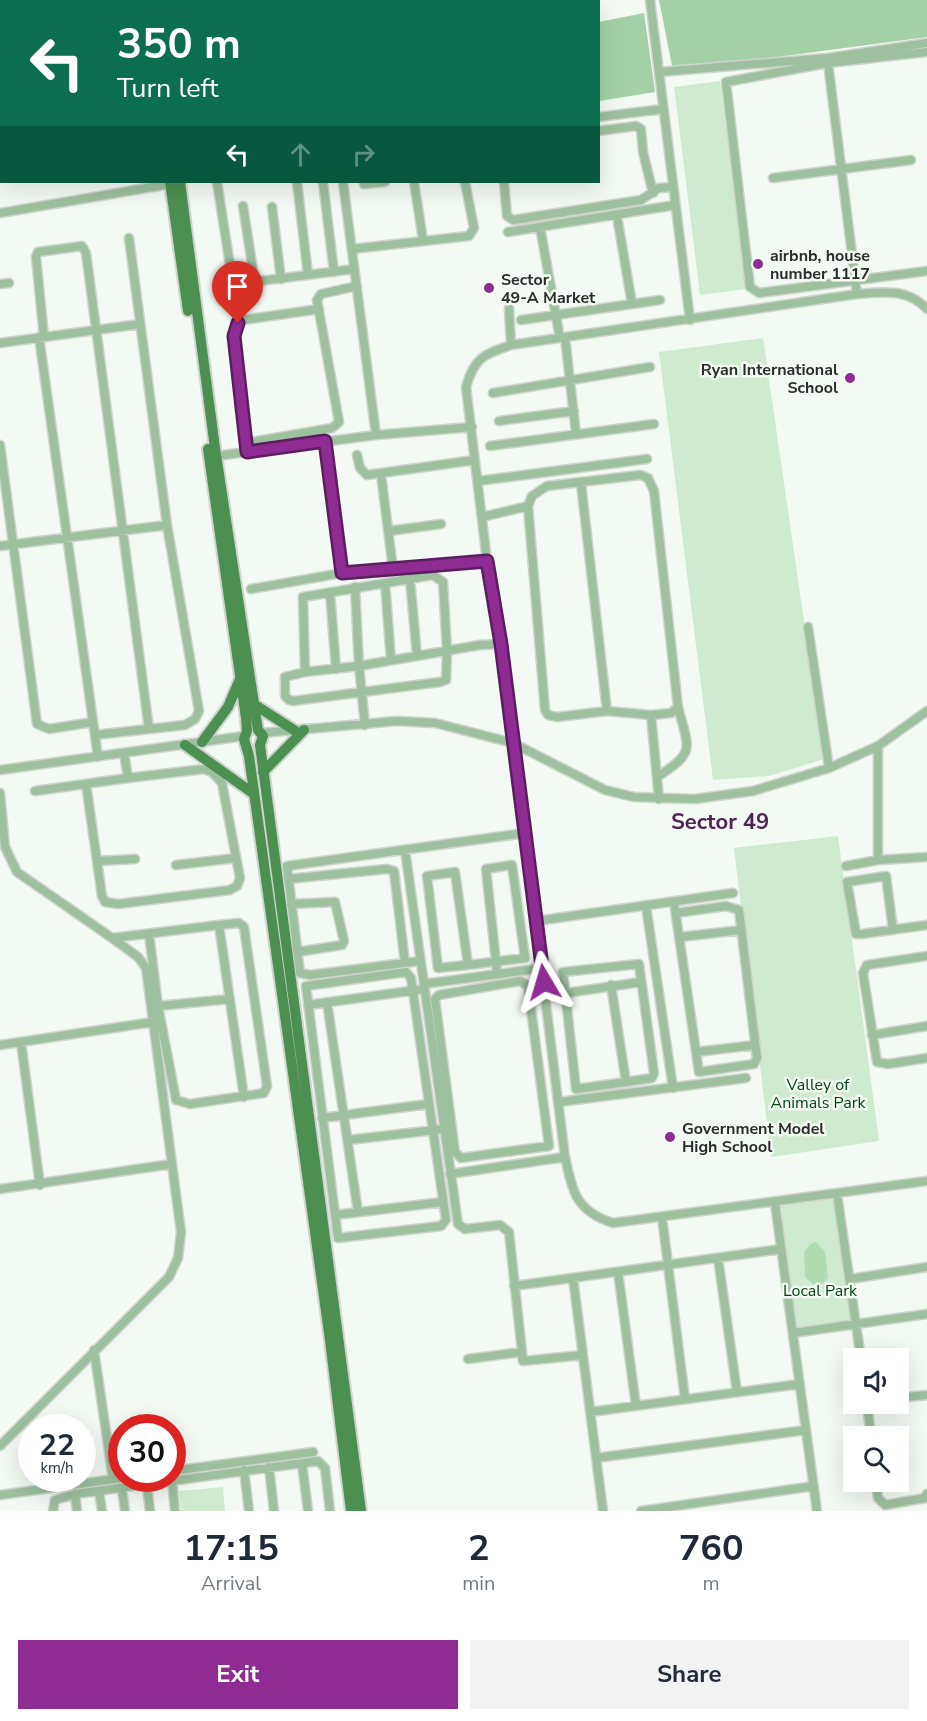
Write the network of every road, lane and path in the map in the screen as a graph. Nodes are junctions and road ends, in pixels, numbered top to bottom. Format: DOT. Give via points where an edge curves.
graph roads {
  1 [pos="650,0"];
  2 [pos="927,47"];
  3 [pos="828,63"];
  4 [pos="659,72"];
  5 [pos="663,109"];
  6 [pos="600,117"];
  7 [pos="600,131"];
  8 [pos="911,160"];
  9 [pos="842,171"];
  10 [pos="773,178"];
  11 [pos="167,183"];
  12 [pos="173,183"];
  13 [pos="173,183"];
  14 [pos="217,183"];
  15 [pos="297,183"];
  16 [pos="323,183"];
  17 [pos="343,183"];
  18 [pos="374,183"];
  19 [pos="414,183"];
  20 [pos="465,183"];
  21 [pos="504,183"];
  22 [pos="364,184"];
  23 [pos="672,187"];
  24 [pos="652,193"];
  25 [pos="675,205"];
  26 [pos="243,206"];
  27 [pos="272,207"];
  28 [pos="0,213"];
  29 [pos="617,216"];
  30 [pos="540,227"];
  31 [pos="508,232"];
  32 [pos="129,238"];
  33 [pos="423,240"];
  34 [pos="352,249"];
  35 [pos="354,269"];
  36 [pos="927,271"];
  37 [pos="334,272"];
  38 [pos="308,275"];
  39 [pos="281,279"];
  40 [pos="855,281"];
  41 [pos="255,283"];
  42 [pos="357,286"];
  43 [pos="857,294"];
  44 [pos="660,300"];
  45 [pos="632,304"];
  46 [pos="509,308"];
  47 [pos="319,309"];
  48 [pos="927,309"];
  49 [pos="555,315"];
  50 [pos="521,320"];
  51 [pos="690,320"];
  52 [pos="140,324"];
  53 [pos="97,330"];
  54 [pos="42,337"];
  55 [pos="562,338"];
  56 [pos="0,343"];
  57 [pos="511,345"];
  58 [pos="650,367"];
  59 [pos="571,381"];
  60 [pos="493,393"];
  61 [pos="574,411"];
  62 [pos="499,421"];
  63 [pos="654,424"];
  64 [pos="472,427"];
  65 [pos="576,434"];
  66 [pos="376,435"];
  67 [pos="325,441"];
  68 [pos="0,445"];
  69 [pos="490,446"];
  70 [pos="247,448"];
  71 [pos="224,455"];
  72 [pos="357,455"];
  73 [pos="647,459"];
  74 [pos="475,460"];
  75 [pos="381,474"];
  76 [pos="478,481"];
  77 [pos="581,483"];
  78 [pos="528,506"];
  79 [pos="482,517"];
  80 [pos="441,524"];
  81 [pos="167,525"];
  82 [pos="121,531"];
  83 [pos="389,531"];
  84 [pos="66,538"];
  85 [pos="13,545"];
  86 [pos="0,546"];
  87 [pos="487,561"];
  88 [pos="393,569"];
  89 [pos="342,573"];
  90 [pos="410,579"];
  91 [pos="385,583"];
  92 [pos="356,588"];
  93 [pos="251,589"];
  94 [pos="330,592"];
  95 [pos="808,627"];
  96 [pos="501,644"];
  97 [pos="447,651"];
  98 [pos="417,656"];
  99 [pos="391,660"];
  100 [pos="359,666"];
  101 [pos="336,669"];
  102 [pos="304,672"];
  103 [pos="241,677"];
  104 [pos="362,692"];
  105 [pos="255,705"];
  106 [pos="678,707"];
  107 [pos="607,711"];
  108 [pos="927,711"];
  109 [pos="651,715"];
  110 [pos="93,723"];
  111 [pos="365,725"];
  112 [pos="149,729"];
  113 [pos="299,730"];
  114 [pos="95,735"];
  115 [pos="252,735"];
  116 [pos="201,742"];
  117 [pos="513,743"];
  118 [pos="185,745"];
  119 [pos="878,746"];
  120 [pos="124,753"];
  121 [pos="98,756"];
  122 [pos="830,768"];
  123 [pos="0,770"];
  124 [pos="263,772"];
  125 [pos="657,777"];
  126 [pos="128,778"];
  127 [pos="86,784"];
  128 [pos="35,791"];
  129 [pos="0,793"];
  130 [pos="254,794"];
  131 [pos="659,799"];
  132 [pos="525,833"];
  133 [pos="405,850"];
  134 [pos="927,857"];
  135 [pos="236,858"];
  136 [pos="135,859"];
  137 [pos="878,860"];
  138 [pos="98,861"];
  139 [pos="176,865"];
  140 [pos="846,866"];
  141 [pos="288,879"];
  142 [pos="733,893"];
  143 [pos="674,902"];
  144 [pos="291,904"];
  145 [pos="646,906"];
  146 [pos="676,913"];
  147 [pos="536,921"];
  148 [pos="219,925"];
  149 [pos="927,925"];
  150 [pos="741,930"];
  151 [pos="893,930"];
  152 [pos="149,934"];
  153 [pos="680,937"];
  154 [pos="112,938"];
  155 [pos="297,952"];
  156 [pos="927,956"];
  157 [pos="420,961"];
  158 [pos="496,962"];
  159 [pos="405,963"];
  160 [pos="468,965"];
  161 [pos="542,968"];
  162 [pos="497,974"];
  163 [pos="641,982"];
  164 [pos="611,985"];
  165 [pos="424,987"];
  166 [pos="411,991"];
  167 [pos="564,993"];
  168 [pos="546,996"];
  169 [pos="230,999"];
  170 [pos="327,1002"];
  171 [pos="308,1005"];
  172 [pos="158,1006"];
  173 [pos="548,1012"];
  174 [pos="532,1016"];
  175 [pos="153,1022"];
  176 [pos="927,1026"];
  177 [pos="872,1035"];
  178 [pos="21,1042"];
  179 [pos="0,1045"];
  180 [pos="755,1045"];
  181 [pos="696,1052"];
  182 [pos="927,1058"];
  183 [pos="746,1078"];
  184 [pos="626,1082"];
  185 [pos="673,1088"];
  186 [pos="244,1097"];
  187 [pos="559,1102"];
  188 [pos="428,1104"];
  189 [pos="344,1114"];
  190 [pos="322,1118"];
  191 [pos="444,1129"];
  192 [pos="432,1130"];
  193 [pos="348,1140"];
  194 [pos="565,1157"];
  195 [pos="172,1164"];
  196 [pos="450,1174"];
  197 [pos="927,1181"];
  198 [pos="40,1185"];
  199 [pos="0,1189"];
  200 [pos="837,1194"];
  201 [pos="443,1202"];
  202 [pos="775,1203"];
  203 [pos="358,1212"];
  204 [pos="335,1215"];
  205 [pos="662,1217"];
  206 [pos="781,1249"];
  207 [pos="718,1258"];
  208 [pos="668,1265"];
  209 [pos="927,1267"];
  210 [pos="618,1272"];
  211 [pos="573,1278"];
  212 [pos="850,1279"];
  213 [pos="514,1286"];
  214 [pos="927,1314"];
  215 [pos="857,1324"];
  216 [pos="793,1333"];
  217 [pos="860,1348"];
  218 [pos="94,1350"];
  219 [pos="522,1352"];
  220 [pos="583,1355"];
  221 [pos="468,1359"];
  222 [pos="800,1383"];
  223 [pos="737,1392"];
  224 [pos="927,1395"];
  225 [pos="909,1397"];
  226 [pos="685,1399"];
  227 [pos="636,1406"];
  228 [pos="590,1412"];
  229 [pos="108,1429"];
  230 [pos="806,1430"];
  231 [pos="0,1446"];
  232 [pos="313,1452"];
  233 [pos="596,1458"];
  234 [pos="302,1463"];
  235 [pos="269,1467"];
  236 [pos="186,1469"];
  237 [pos="244,1470"];
  238 [pos="186,1479"];
  239 [pos="108,1480"];
  240 [pos="814,1486"];
  241 [pos="108,1490"];
  242 [pos="99,1491"];
  243 [pos="122,1492"];
  244 [pos="148,1492"];
  245 [pos="173,1492"];
  246 [pos="877,1492"];
  247 [pos="75,1494"];
  248 [pos="927,1494"];
  249 [pos="0,1495"];
  250 [pos="53,1511"];
  251 [pos="77,1511"];
  252 [pos="102,1511"];
  253 [pos="125,1511"];
  254 [pos="150,1511"];
  255 [pos="175,1511"];
  256 [pos="249,1511"];
  257 [pos="274,1511"];
  258 [pos="308,1511"];
  259 [pos="330,1511"];
  260 [pos="351,1511"];
  261 [pos="361,1511"];
  262 [pos="603,1511"];
  263 [pos="641,1511"];
  264 [pos="817,1511"];
  1 -- 4 [label="street"];
  2 -- 3 [label="street"];
  2 -- 4 [label="street"];
  3 -- 9 [label="street"];
  3 -- 40 [label="street" via="728,80 725,86 730,129 753,291"];
  4 -- 5 [label="street"];
  5 -- 6 [label="street"];
  5 -- 23 [label="street"];
  7 -- 24 [label="street" via="636,126 641,129"];
  8 -- 9 [label="street"];
  9 -- 10 [label="street"];
  9 -- 40 [label="street"];
  11 -- 28 [label="street"];
  12 -- 103 [label="main road"];
  13 -- 105 [label="main road"];
  14 -- 41 [label="street" via="233,281 241,285"];
  15 -- 38 [label="street"];
  16 -- 37 [label="street"];
  17 -- 34 [label="street"];
  18 -- 22 [label="street"];
  19 -- 33 [label="street"];
  20 -- 33 [label="street" via="473,233"];
  21 -- 24 [label="street" via="507,216 513,220 641,200"];
  23 -- 24 [label="street"];
  23 -- 25 [label="street"];
  25 -- 29 [label="street"];
  25 -- 51 [label="street"];
  26 -- 41 [label="street"];
  27 -- 39 [label="street"];
  29 -- 30 [label="street"];
  29 -- 45 [label="street"];
  30 -- 31 [label="street"];
  30 -- 49 [label="street"];
  32 -- 52 [label="street"];
  33 -- 34 [label="street"];
  34 -- 35 [label="street"];
  35 -- 37 [label="street"];
  35 -- 42 [label="street"];
  36 -- 40 [label="street"];
  37 -- 38 [label="street"];
  38 -- 39 [label="street"];
  39 -- 41 [label="street"];
  40 -- 43 [label="street"];
  42 -- 47 [label="street" via="321,294 317,300"];
  42 -- 66 [label="street"];
  43 -- 48 [label="street" via="900,292"];
  43 -- 51 [label="street"];
  44 -- 45 [label="street"];
  45 -- 49 [label="street"];
  46 -- 57 [label="street"];
  47 -- 70 [label="street" via="238,323 234,336"];
  47 -- 70 [label="street" via="339,422 332,428"];
  49 -- 50 [label="street"];
  49 -- 55 [label="street"];
  51 -- 55 [label="street"];
  52 -- 53 [label="street"];
  52 -- 81 [label="street"];
  53 -- 54 [label="street"];
  53 -- 54 [label="street" via="86,253 78,245 42,250 36,257"];
  53 -- 82 [label="street"];
  54 -- 56 [label="street"];
  54 -- 84 [label="street"];
  55 -- 57 [label="street"];
  55 -- 59 [label="street"];
  57 -- 64 [label="street" via="485,353 470,375 466,395"];
  58 -- 59 [label="street"];
  59 -- 60 [label="street"];
  59 -- 61 [label="street"];
  61 -- 62 [label="street"];
  61 -- 65 [label="street"];
  63 -- 65 [label="street"];
  64 -- 66 [label="street"];
  64 -- 74 [label="street"];
  65 -- 69 [label="street"];
  66 -- 67 [label="street"];
  67 -- 70 [label="street"];
  67 -- 89 [label="street"];
  68 -- 85 [label="street"];
  70 -- 71 [label="street"];
  72 -- 75 [label="street" via="362,472"];
  73 -- 76 [label="street"];
  74 -- 75 [label="street"];
  74 -- 76 [label="street"];
  75 -- 83 [label="street"];
  76 -- 79 [label="street"];
  77 -- 78 [label="street" via="547,486 532,496"];
  77 -- 106 [label="street" via="640,475 652,484"];
  77 -- 107 [label="street"];
  78 -- 79 [label="street"];
  78 -- 107 [label="street" via="545,710 557,717"];
  79 -- 87 [label="street"];
  80 -- 83 [label="street"];
  81 -- 82 [label="street"];
  81 -- 112 [label="street" via="199,711 195,720 185,725"];
  82 -- 84 [label="street"];
  82 -- 112 [label="street"];
  83 -- 88 [label="street"];
  84 -- 85 [label="street"];
  84 -- 110 [label="street"];
  85 -- 86 [label="street"];
  85 -- 110 [label="street" via="37,724 49,729"];
  87 -- 88 [label="street"];
  87 -- 96 [label="street"];
  88 -- 89 [label="street"];
  89 -- 93 [label="street"];
  90 -- 91 [label="street"];
  90 -- 97 [label="street" via="433,575 443,582"];
  90 -- 98 [label="street"];
  91 -- 92 [label="street"];
  91 -- 99 [label="street"];
  92 -- 94 [label="street"];
  92 -- 100 [label="street"];
  94 -- 101 [label="street"];
  94 -- 102 [label="street" via="307,596 301,602"];
  95 -- 122 [label="street"];
  96 -- 97 [label="street"];
  96 -- 117 [label="street"];
  97 -- 98 [label="street"];
  97 -- 104 [label="street" via="446,680"];
  98 -- 99 [label="street"];
  99 -- 100 [label="street"];
  100 -- 101 [label="street"];
  100 -- 104 [label="street"];
  101 -- 102 [label="street"];
  102 -- 104 [label="street" via="285,677 285,696 289,700"];
  103 -- 115 [label="main road"];
  103 -- 116 [label="main road" via="228,706"];
  104 -- 111 [label="street"];
  105 -- 113 [label="main road"];
  105 -- 115 [label="main road"];
  106 -- 109 [label="street" via="670,713"];
  106 -- 125 [label="street" via="688,746 683,760"];
  107 -- 109 [label="street"];
  108 -- 119 [label="street"];
  109 -- 125 [label="street"];
  110 -- 114 [label="street"];
  111 -- 113 [label="street"];
  111 -- 117 [label="street" via="397,721 435,723"];
  112 -- 114 [label="street"];
  113 -- 115 [label="street"];
  113 -- 124 [label="main road"];
  114 -- 121 [label="street"];
  115 -- 116 [label="street"];
  115 -- 124 [label="main road" via="260,745"];
  115 -- 130 [label="main road"];
  116 -- 118 [label="street"];
  117 -- 131 [label="street" via="590,784 634,797"];
  117 -- 132 [label="street"];
  118 -- 120 [label="street"];
  118 -- 130 [label="main road"];
  119 -- 122 [label="street"];
  119 -- 137 [label="street"];
  120 -- 121 [label="street"];
  120 -- 126 [label="street"];
  121 -- 123 [label="street"];
  122 -- 131 [label="street" via="753,791"];
  124 -- 261 [label="main road"];
  125 -- 131 [label="street"];
  126 -- 127 [label="street"];
  126 -- 135 [label="street" via="204,769 212,772 222,783"];
  127 -- 128 [label="street"];
  127 -- 138 [label="street"];
  129 -- 154 [label="street" via="5,847 17,872"];
  130 -- 260 [label="main road"];
  132 -- 133 [label="street"];
  132 -- 147 [label="street"];
  133 -- 141 [label="street" via="287,866"];
  133 -- 157 [label="street"];
  134 -- 137 [label="street"];
  135 -- 138 [label="street" via="240,881 230,890 110,904 102,896"];
  135 -- 139 [label="street"];
  136 -- 138 [label="street"];
  137 -- 140 [label="street"];
  141 -- 144 [label="street"];
  141 -- 159 [label="street" via="394,870"];
  142 -- 143 [label="street"];
  143 -- 145 [label="street"];
  143 -- 146 [label="street"];
  144 -- 155 [label="street"];
  144 -- 155 [label="street" via="335,902 344,941 342,945"];
  145 -- 147 [label="street"];
  145 -- 185 [label="street"];
  146 -- 150 [label="street" via="731,906 739,910"];
  146 -- 153 [label="street"];
  147 -- 161 [label="street"];
  148 -- 152 [label="street"];
  148 -- 169 [label="street"];
  148 -- 186 [label="street" via="239,923 244,927 259,1029 267,1090"];
  149 -- 151 [label="street"];
  150 -- 153 [label="street"];
  150 -- 180 [label="street"];
  151 -- 151 [label="street" via="854,932 848,882 888,877"];
  152 -- 154 [label="street"];
  152 -- 172 [label="street"];
  153 -- 181 [label="street"];
  154 -- 175 [label="street" via="146,968"];
  155 -- 159 [label="street" via="300,973 304,975"];
  156 -- 177 [label="street" via="864,967"];
  157 -- 159 [label="street"];
  157 -- 165 [label="street"];
  158 -- 158 [label="street" via="486,869 512,865 525,958"];
  158 -- 160 [label="street"];
  158 -- 162 [label="street"];
  160 -- 160 [label="street" via="455,872 427,876 438,968"];
  161 -- 162 [label="street"];
  161 -- 168 [label="street"];
  162 -- 165 [label="street"];
  163 -- 164 [label="street"];
  163 -- 167 [label="street" via="639,964 563,972"];
  163 -- 184 [label="street" via="654,1073 646,1080"];
  164 -- 167 [label="street"];
  164 -- 184 [label="street"];
  165 -- 166 [label="street"];
  165 -- 191 [label="street"];
  166 -- 170 [label="street"];
  166 -- 171 [label="street" via="409,974 401,972 306,986"];
  166 -- 188 [label="street"];
  167 -- 168 [label="street"];
  167 -- 184 [label="street" via="576,1089"];
  168 -- 173 [label="street"];
  169 -- 172 [label="street"];
  169 -- 186 [label="street"];
  170 -- 171 [label="street"];
  170 -- 189 [label="street"];
  171 -- 190 [label="street"];
  172 -- 186 [label="street" via="176,1100 190,1104"];
  173 -- 174 [label="street"];
  173 -- 187 [label="street"];
  174 -- 174 [label="street" via="549,1146 461,1158 435,999 439,994 520,981 528,986"];
  175 -- 178 [label="street"];
  175 -- 195 [label="street"];
  176 -- 177 [label="street"];
  177 -- 182 [label="street" via="880,1064"];
  178 -- 179 [label="street"];
  178 -- 198 [label="street"];
  180 -- 181 [label="street"];
  180 -- 181 [label="street" via="754,1064 699,1072"];
  183 -- 185 [label="street"];
  185 -- 187 [label="street"];
  187 -- 194 [label="street"];
  188 -- 189 [label="street"];
  188 -- 192 [label="street"];
  189 -- 190 [label="street"];
  189 -- 193 [label="street"];
  190 -- 204 [label="street"];
  191 -- 192 [label="street"];
  191 -- 196 [label="street"];
  192 -- 193 [label="street"];
  192 -- 201 [label="street"];
  193 -- 203 [label="street"];
  194 -- 196 [label="street"];
  194 -- 205 [label="street" via="577,1197 594,1217 613,1223"];
  195 -- 198 [label="street"];
  195 -- 218 [label="street" via="181,1232 178,1258 169,1277"];
  196 -- 213 [label="street" via="458,1224 462,1228 500,1225 509,1232"];
  197 -- 200 [label="street"];
  198 -- 199 [label="street"];
  200 -- 202 [label="street"];
  200 -- 212 [label="street"];
  201 -- 203 [label="street"];
  201 -- 204 [label="street" via="446,1220 441,1226 338,1238"];
  202 -- 205 [label="street"];
  202 -- 206 [label="street"];
  203 -- 204 [label="street"];
  205 -- 208 [label="street"];
  206 -- 207 [label="street"];
  206 -- 216 [label="street"];
  207 -- 208 [label="street"];
  207 -- 223 [label="street"];
  208 -- 210 [label="street"];
  208 -- 226 [label="street"];
  209 -- 212 [label="street"];
  210 -- 211 [label="street"];
  210 -- 227 [label="street"];
  211 -- 213 [label="street"];
  211 -- 220 [label="street"];
  212 -- 215 [label="street"];
  213 -- 219 [label="street"];
  214 -- 215 [label="street"];
  215 -- 216 [label="street"];
  215 -- 217 [label="street"];
  216 -- 222 [label="street"];
  218 -- 229 [label="street"];
  218 -- 231 [label="street"];
  219 -- 220 [label="street" via="526,1362"];
  219 -- 221 [label="street"];
  220 -- 228 [label="street"];
  222 -- 223 [label="street"];
  222 -- 230 [label="street"];
  223 -- 226 [label="street"];
  224 -- 225 [label="street"];
  226 -- 227 [label="street"];
  227 -- 228 [label="street"];
  228 -- 233 [label="street"];
  230 -- 233 [label="street"];
  230 -- 240 [label="street"];
  232 -- 236 [label="street"];
  233 -- 262 [label="street"];
  234 -- 235 [label="street"];
  234 -- 258 [label="street"];
  234 -- 259 [label="street" via="323,1464"];
  235 -- 237 [label="street"];
  235 -- 257 [label="street"];
  237 -- 238 [label="street"];
  237 -- 256 [label="street"];
  239 -- 249 [label="street"];
  240 -- 263 [label="street"];
  240 -- 264 [label="street"];
  241 -- 242 [label="street"];
  242 -- 247 [label="street"];
  242 -- 252 [label="street"];
  243 -- 253 [label="street"];
  244 -- 254 [label="street"];
  245 -- 255 [label="street"];
  246 -- 248 [label="street" via="885,1505 925,1498"];
  247 -- 250 [label="street" via="55,1500"];
  247 -- 251 [label="street"];
}
